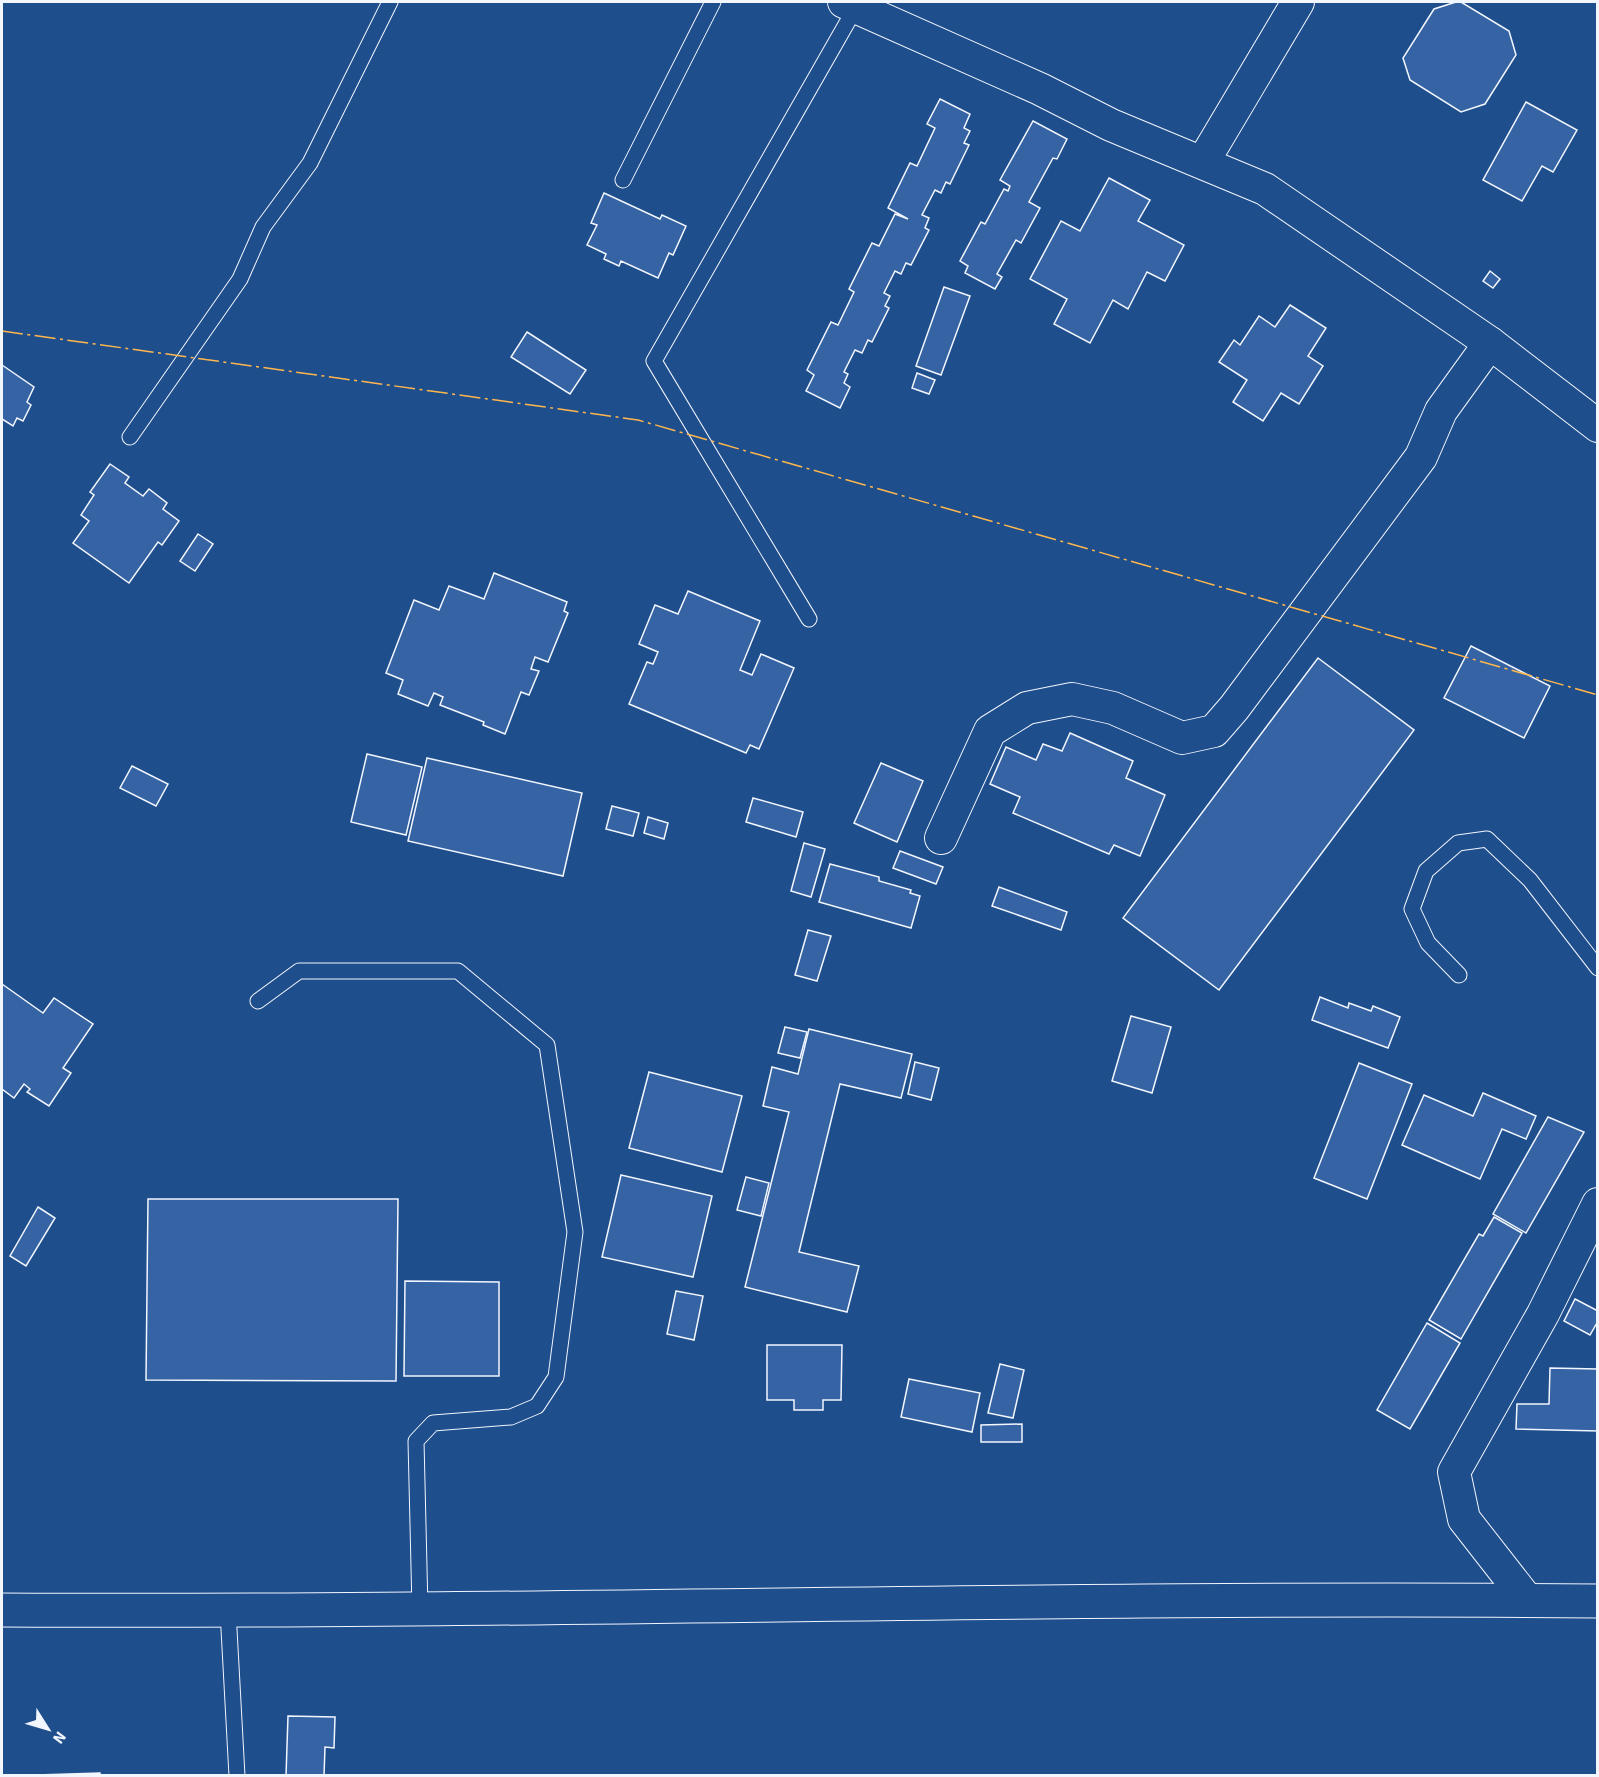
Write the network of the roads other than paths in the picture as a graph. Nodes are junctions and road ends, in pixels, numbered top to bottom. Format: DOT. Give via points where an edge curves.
graph roads {
  1 [pos="390,2"];
  2 [pos="713,2"];
  3 [pos="1298,2"];
  4 [pos="850,4"];
  5 [pos="1203,162"];
  6 [pos="622,180"];
  7 [pos="1490,343"];
  8 [pos="1598,426"];
  9 [pos="130,437"];
  10 [pos="809,619"];
  11 [pos="941,838"];
  12 [pos="1598,968"];
  13 [pos="1459,975"];
  14 [pos="258,1001"];
  15 [pos="1598,1204"];
  16 [pos="1528,1601"];
  17 [pos="1598,1601"];
  18 [pos="420,1609"];
  19 [pos="2,1610"];
  20 [pos="228,1611"];
  21 [pos="237,1776"];
  1 -- 9 [label="lane" via="310,163 263,227 240,279"];
  2 -- 6 [label="lane"];
  3 -- 5 [label="street"];
  4 -- 5 [label="street" via="1112,125"];
  4 -- 10 [label="lane" via="654,361"];
  5 -- 7 [label="street" via="1264,189"];
  7 -- 8 [label="street"];
  7 -- 11 [label="street" via="1442,411 1421,456 1214,731 1182,738 1113,708 1072,699 1027,708 990,731"];
  12 -- 13 [label="lane" via="1530,880 1487,839 1458,843 1426,871 1412,909 1428,943"];
  14 -- 18 [label="lane" via="299,971 458,971 548,1045 575,1232 556,1377 537,1407 511,1418 433,1423 416,1442"];
  15 -- 16 [label="street" via="1543,1314 1454,1472 1464,1519"];
  16 -- 17 [label="highway"];
  16 -- 18 [label="highway" via="1048,1601"];
  18 -- 20 [label="highway"];
  19 -- 20 [label="highway"];
  20 -- 21 [label="lane"];
}
